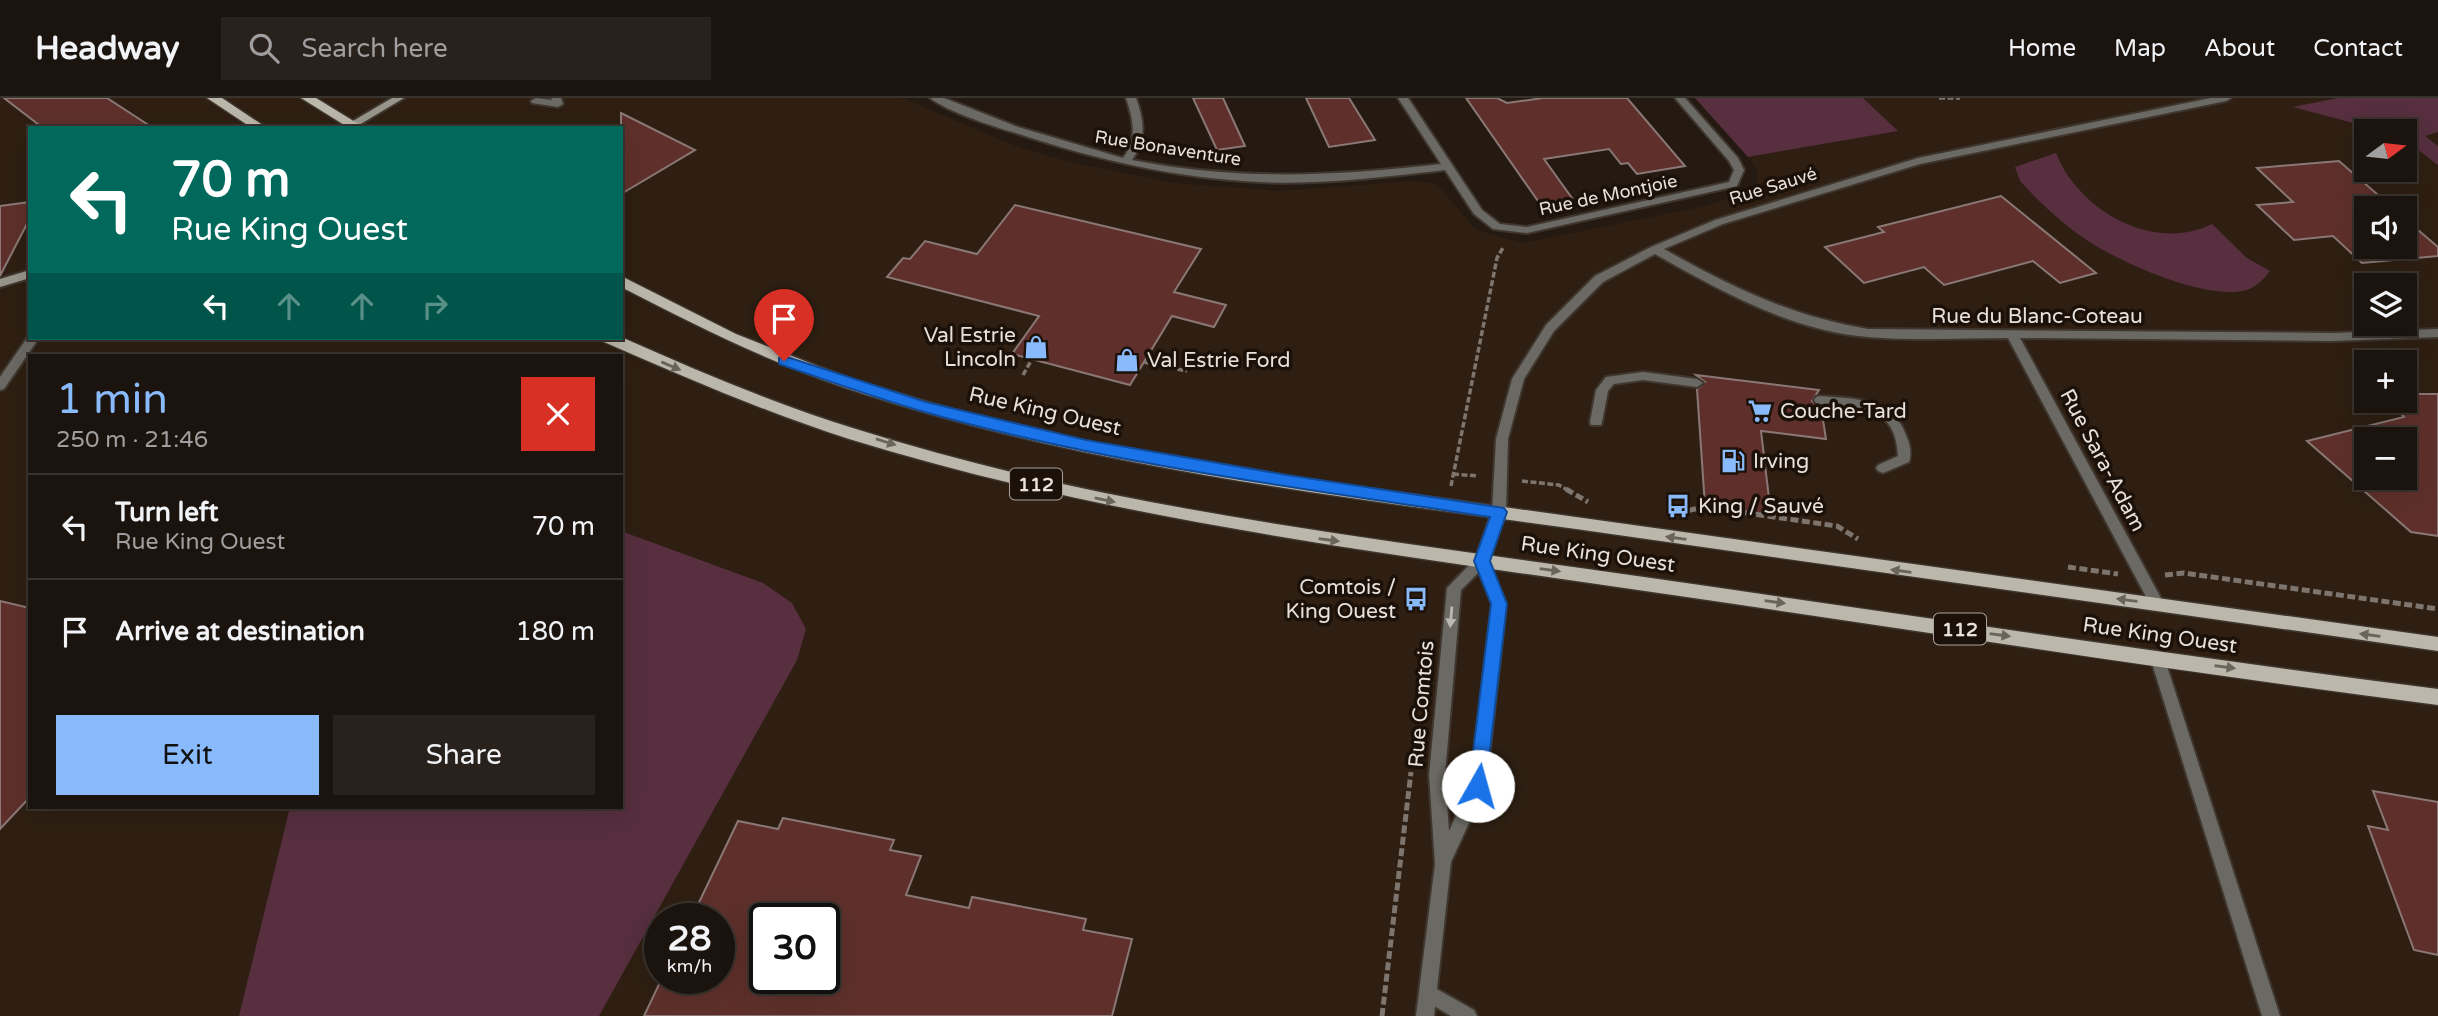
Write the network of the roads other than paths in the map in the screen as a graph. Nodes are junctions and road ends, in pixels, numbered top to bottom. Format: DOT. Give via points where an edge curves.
graph roads {
  1 [pos="213,98"];
  2 [pos="307,98"];
  3 [pos="399,98"];
  4 [pos="935,98"];
  5 [pos="1130,98"];
  6 [pos="1403,98"];
  7 [pos="1679,98"];
  8 [pos="2226,98"];
  9 [pos="557,101"];
  10 [pos="536,102"];
  11 [pos="258,126"];
  12 [pos="350,126"];
  13 [pos="354,126"];
  14 [pos="1125,162"];
  15 [pos="1447,167"];
  16 [pos="1655,249"];
  17 [pos="28,275"];
  18 [pos="623,282"];
  19 [pos="0,283"];
  20 [pos="2438,333"];
  21 [pos="2012,334"];
  22 [pos="32,340"];
  23 [pos="614,340"];
  24 [pos="1697,383"];
  25 [pos="0,386"];
  26 [pos="1820,400"];
  27 [pos="1596,422"];
  28 [pos="1883,468"];
  29 [pos="1499,512"];
  30 [pos="1482,561"];
  31 [pos="2157,604"];
  32 [pos="2438,645"];
  33 [pos="2157,657"];
  34 [pos="2438,697"];
  35 [pos="1443,864"];
  36 [pos="1427,993"];
  37 [pos="1425,1016"];
  38 [pos="1468,1016"];
  39 [pos="2271,1016"];
  1 -- 11 [label="main road"];
  2 -- 12 [label="main road"];
  3 -- 13 [label="street"];
  4 -- 14 [label="street, Rue Bonaventure" via="1036,140"];
  5 -- 14 [label="street" via="1140,134 1136,150"];
  6 -- 15 [label="street, Rue de Montjoie"];
  7 -- 15 [label="street, Rue de Montjoie" via="1734,160 1740,170 1733,184 1527,230 1497,227 1487,221"];
  8 -- 16 [label="street, Rue Sauvé" via="1933,157 1765,206"];
  9 -- 10 [label="street"];
  14 -- 15 [label="street, Rue Bonaventure" via="1262,179"];
  16 -- 21 [label="street, Rue du Blanc-Coteau" via="1749,300 1812,324 1868,333"];
  16 -- 29 [label="street, Rue Sauvé" via="1599,279 1533,351 1508,407"];
  17 -- 19 [label="street"];
  18 -- 29 [label="main road, Rue King Ouest / 112" via="761,351 923,407 1167,461"];
  20 -- 21 [label="street, Rue du Blanc-Coteau" via="2333,337"];
  21 -- 31 [label="street, Rue Sara-Adam"];
  22 -- 25 [label="street"];
  23 -- 30 [label="main road, Rue King Ouest / 112, one-way" via="807,418 1015,479 1244,527"];
  24 -- 27 [label="street" via="1643,376 1610,380 1602,390"];
  26 -- 28 [label="street" via="1874,407 1891,416 1904,459"];
  29 -- 30 [label="street, Rue Comtois"];
  31 -- 29 [label="main road, Rue King Ouest / 112, one-way"];
  30 -- 33 [label="main road, Rue King Ouest / 112, one-way"];
  30 -- 35 [label="street, Rue Comtois" via="1499,604 1478,786"];
  30 -- 35 [label="street, Rue Comtois, one-way" via="1454,587 1437,775"];
  32 -- 31 [label="main road, Rue King Ouest / 112, one-way"];
  33 -- 34 [label="main road, Rue King Ouest / 112, one-way"];
  33 -- 39 [label="street"];
  35 -- 36 [label="street, Rue Comtois"];
  36 -- 37 [label="street, Rue Comtois"];
  36 -- 38 [label="street"];
}
